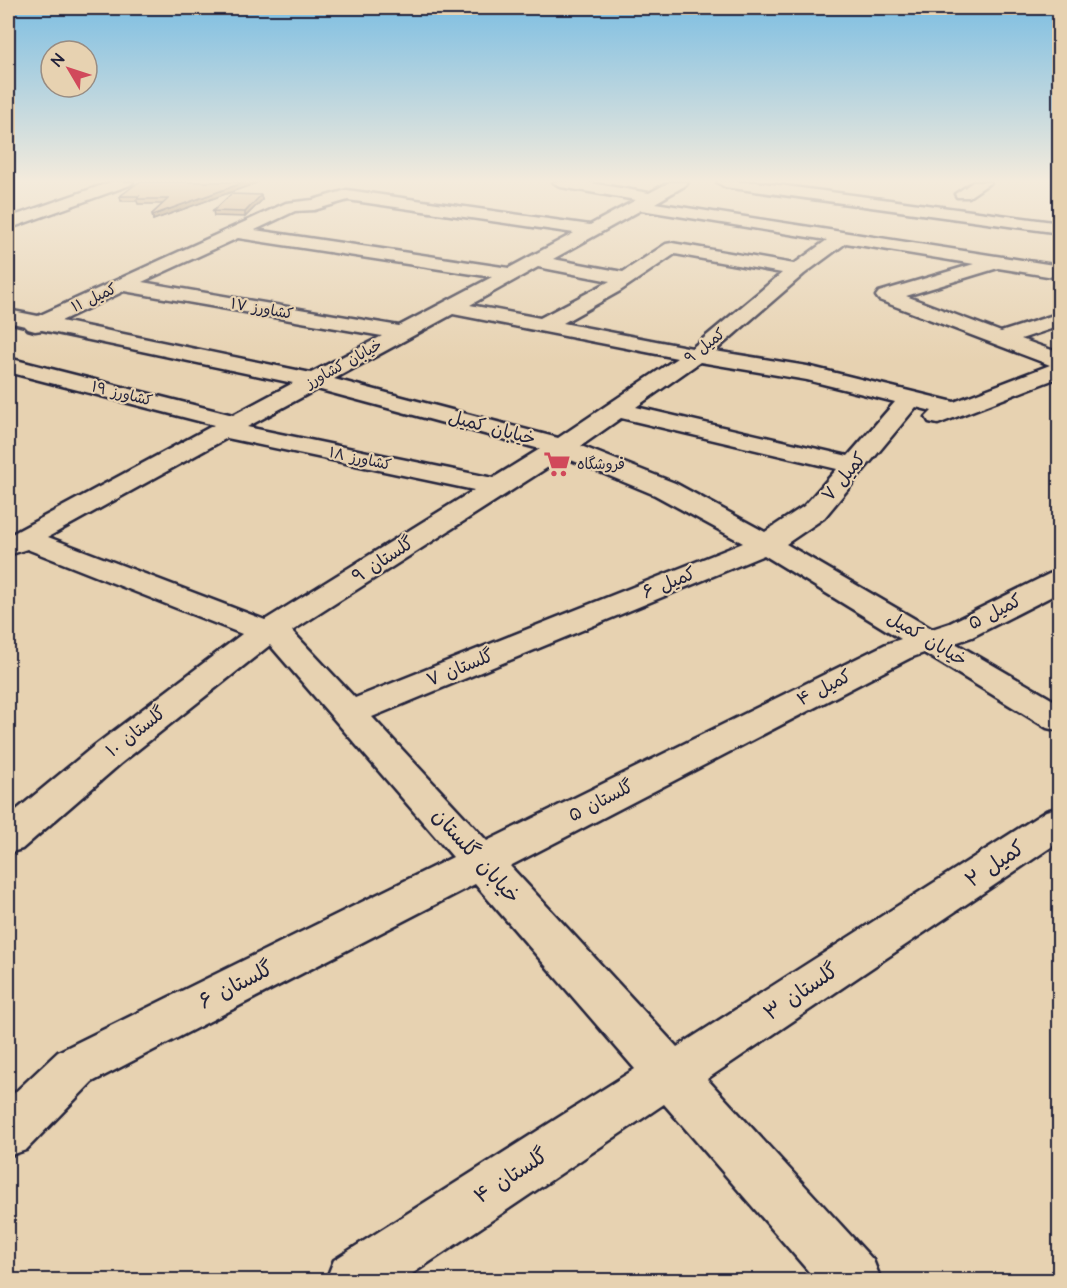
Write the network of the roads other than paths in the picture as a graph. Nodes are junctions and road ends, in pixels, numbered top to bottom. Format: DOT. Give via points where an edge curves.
graph roads {
  1 [pos="214,242"];
  2 [pos="302,242"];
  3 [pos="569,242"];
  4 [pos="836,242"];
  5 [pos="923,242"];
  6 [pos="535,261"];
  7 [pos="1001,262"];
  8 [pos="797,270"];
  9 [pos="1059,272"];
  10 [pos="511,274"];
  11 [pos="626,278"];
  12 [pos="123,285"];
  13 [pos="450,307"];
  14 [pos="8,316"];
  15 [pos="1059,319"];
  16 [pos="40,323"];
  17 [pos="543,326"];
  18 [pos="402,333"];
  19 [pos="8,339"];
  20 [pos="1000,339"];
  21 [pos="696,355"];
  22 [pos="1059,362"];
  23 [pos="8,365"];
  24 [pos="1059,369"];
  25 [pos="314,381"];
  26 [pos="911,398"];
  27 [pos="616,410"];
  28 [pos="957,410"];
  29 [pos="229,427"];
  30 [pos="875,441"];
  31 [pos="561,447"];
  32 [pos="854,465"];
  33 [pos="496,487"];
  34 [pos="16,543"];
  35 [pos="766,544"];
  36 [pos="1059,580"];
  37 [pos="572,623"];
  38 [pos="270,632"];
  39 [pos="930,640"];
  40 [pos="349,713"];
  41 [pos="1059,720"];
  42 [pos="721,741"];
  43 [pos="1059,820"];
  44 [pos="8,838"];
  45 [pos="481,861"];
  46 [pos="930,907"];
  47 [pos="671,1075"];
  48 [pos="8,1133"];
  49 [pos="354,1281"];
  50 [pos="854,1281"];
  1 -- 12 [label="street, کمیل ۱۱"];
  2 -- 10 [label="street"];
  3 -- 6 [label="street, خیابان کشاورز"];
  4 -- 8 [label="street, کمیل ۹"];
  5 -- 7 [label="street"];
  6 -- 10 [label="street, خیابان کشاورز"];
  6 -- 11 [label="street"];
  7 -- 9 [label="street"];
  7 -- 20 [label="street" via="886,296"];
  8 -- 11 [label="street" via="672,248"];
  8 -- 21 [label="street, کمیل ۹"];
  10 -- 13 [label="street, خیابان کشاورز"];
  11 -- 17 [label="street"];
  12 -- 16 [label="street, کمیل ۱۱"];
  12 -- 18 [label="street, کشاورز ۱۷"];
  13 -- 17 [label="street"];
  13 -- 18 [label="street, خیابان کشاورز"];
  14 -- 16 [label="street, خیابان کمیل"];
  15 -- 20 [label="street"];
  16 -- 19 [label="street, کمیل ۱۱"];
  16 -- 25 [label="street, خیابان کمیل"];
  17 -- 21 [label="street"];
  18 -- 25 [label="street, خیابان کشاورز"];
  20 -- 22 [label="street"];
  21 -- 26 [label="street" via="807,373"];
  21 -- 27 [label="street, کمیل ۹"];
  23 -- 29 [label="street, کشاورز ۱۹"];
  24 -- 28 [label="street"];
  25 -- 29 [label="street, خیابان کشاورز"];
  25 -- 31 [label="street, خیابان کمیل"];
  26 -- 28 [label="street"];
  26 -- 30 [label="street, کمیل ۷"];
  27 -- 31 [label="street, کمیل ۹"];
  27 -- 32 [label="street"];
  28 -- 30 [label="street"];
  29 -- 33 [label="street, کشاورز ۱۸"];
  29 -- 34 [label="street, خیابان کشاورز"];
  30 -- 32 [label="street, کمیل ۷"];
  31 -- 33 [label="street, گلستان ۹"];
  31 -- 35 [label="street, خیابان کمیل" via="665,489"];
  32 -- 35 [label="street, کمیل ۷" via="814,512"];
  33 -- 38 [label="street, گلستان ۹"];
  34 -- 38 [label="street, خیابان گلستان"];
  35 -- 37 [label="street, کمیل ۶"];
  35 -- 39 [label="street, خیابان کمیل"];
  36 -- 39 [label="street, کمیل ۵" via="961,630"];
  37 -- 40 [label="street, گلستان ۷"];
  38 -- 40 [label="street, خیابان گلستان" via="282,638"];
  38 -- 44 [label="street, گلستان ۱۰" via="107,755"];
  39 -- 41 [label="street, خیابان کمیل"];
  39 -- 42 [label="street, کمیل ۴" via="898,651"];
  40 -- 45 [label="street, خیابان گلستان"];
  42 -- 45 [label="street, گلستان ۵"];
  43 -- 46 [label="street, کمیل ۲"];
  45 -- 47 [label="street, خیابان گلستان"];
  45 -- 48 [label="street, گلستان ۶" via="75,1067"];
  46 -- 47 [label="street, گلستان ۳"];
  47 -- 49 [label="street, گلستان ۴" via="637,1093"];
  47 -- 50 [label="street, خیابان گلستان"];
}
